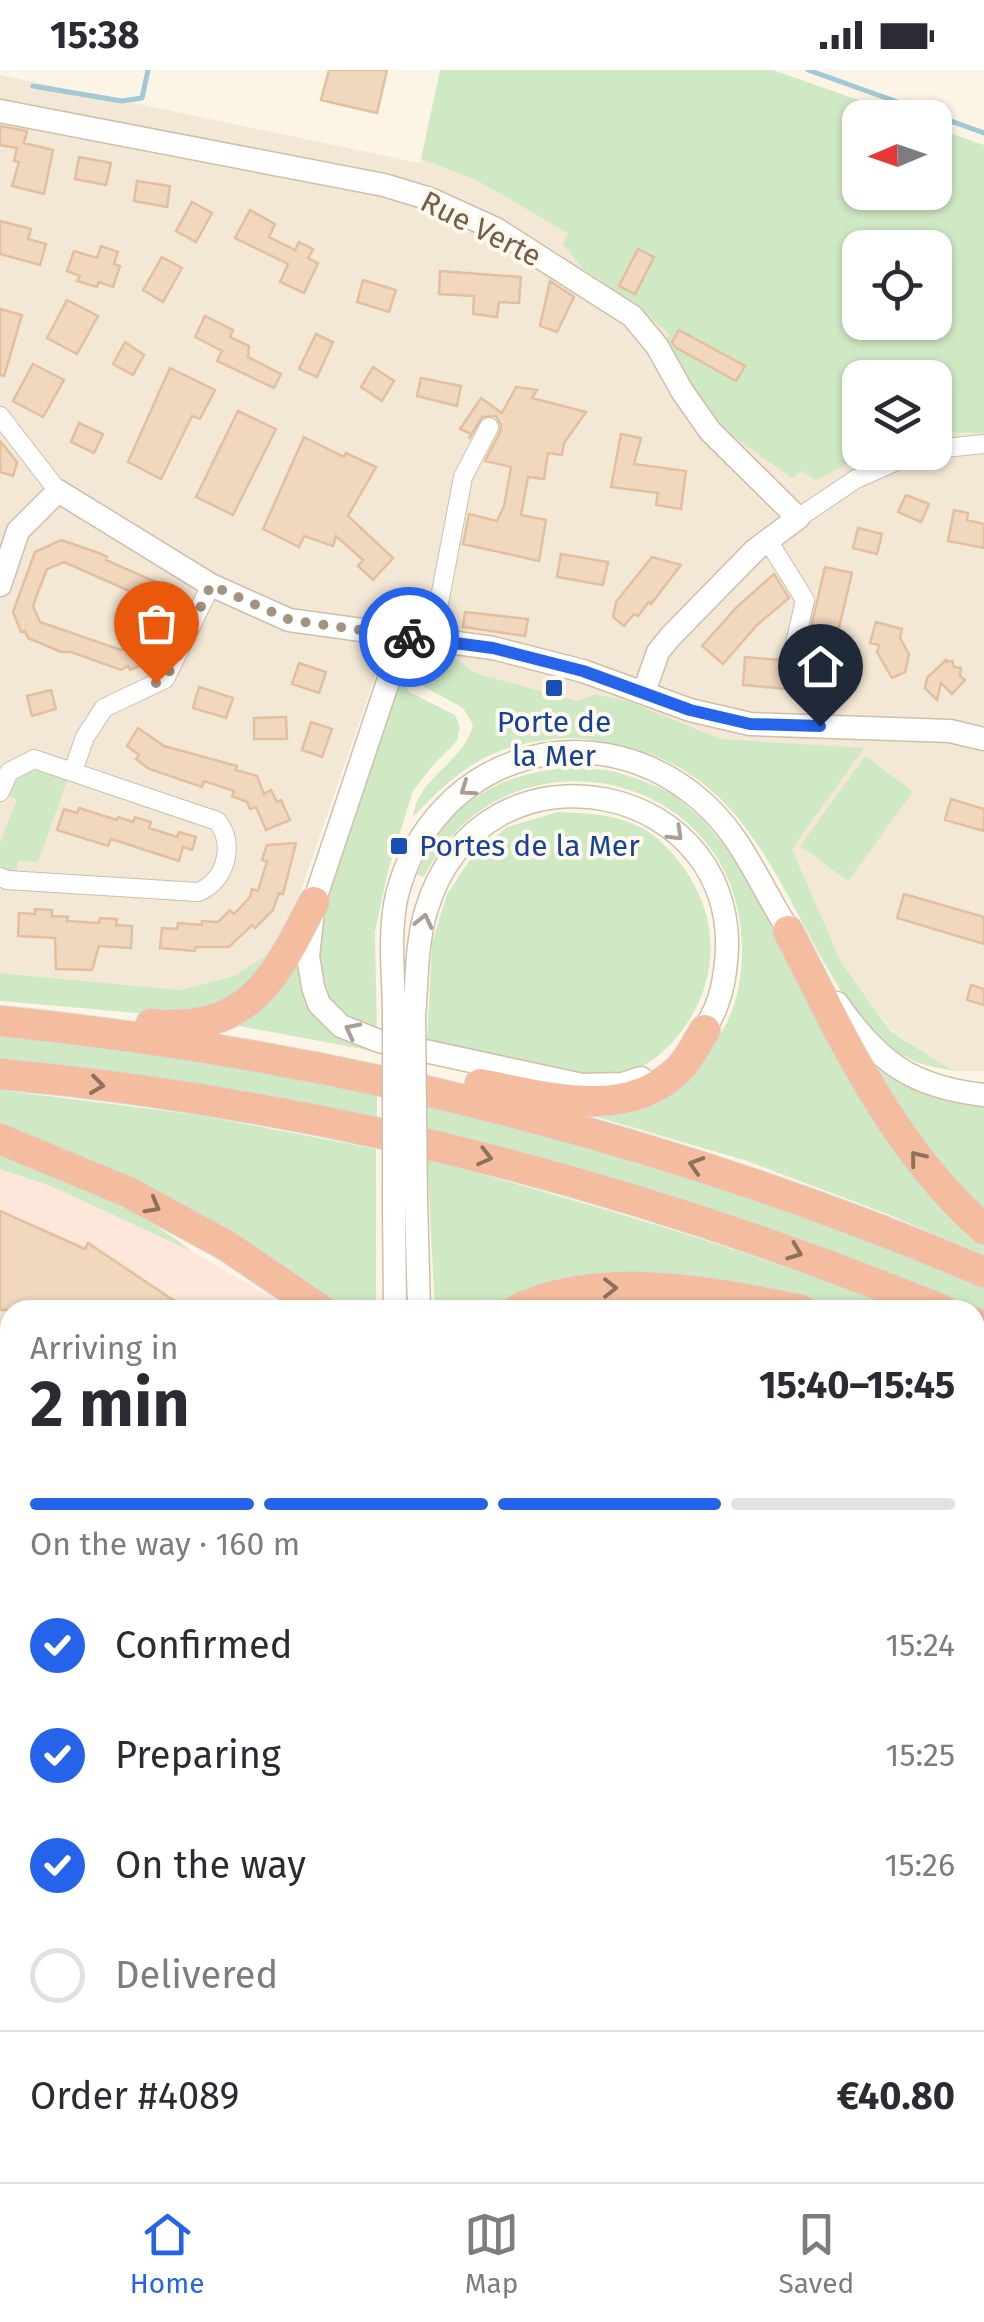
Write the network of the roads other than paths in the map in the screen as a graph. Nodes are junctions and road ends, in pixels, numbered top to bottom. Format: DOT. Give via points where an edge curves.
graph roads {
  1 [pos="0,111"];
  2 [pos="0,416"];
  3 [pos="489,427"];
  4 [pos="984,444"];
  5 [pos="952,447"];
  6 [pos="876,470"];
  7 [pos="58,490"];
  8 [pos="798,518"];
  9 [pos="767,539"];
  10 [pos="2,579"];
  11 [pos="211,585"];
  12 [pos="402,637"];
  13 [pos="432,640"];
  14 [pos="794,648"];
  15 [pos="644,692"];
  16 [pos="984,739"];
  17 [pos="73,771"];
  18 [pos="0,792"];
  19 [pos="0,877"];
  20 [pos="314,902"];
  21 [pos="788,931"];
  22 [pos="404,1018"];
  23 [pos="0,1020"];
  24 [pos="705,1030"];
  25 [pos="116,1034"];
  26 [pos="0,1074"];
  27 [pos="374,1077"];
  28 [pos="984,1095"];
  29 [pos="0,1138"];
  30 [pos="405,1200"];
  31 [pos="984,1229"];
  32 [pos="984,1272"];
  33 [pos="306,1300"];
  34 [pos="396,1300"];
  35 [pos="417,1300"];
  36 [pos="541,1300"];
  37 [pos="740,1300"];
  38 [pos="917,1300"];
  1 -- 8 [label="street, Rue Verte" via="384,186 496,229 632,316 710,432"];
  2 -- 7 [label="street"];
  3 -- 13 [label="street" via="463,477"];
  4 -- 5 [label="street"];
  6 -- 8 [label="street"];
  7 -- 10 [label="street" via="18,531"];
  7 -- 11 [label="street"];
  8 -- 9 [label="street"];
  9 -- 14 [label="street" via="805,600"];
  9 -- 15 [label="street" via="670,637"];
  11 -- 12 [label="street" via="290,620"];
  11 -- 17 [label="street" via="165,678 104,708"];
  12 -- 13 [label="street"];
  12 -- 20 [label="street"];
  13 -- 15 [label="street" via="493,648"];
  15 -- 16 [label="street" via="750,724 950,731"];
  17 -- 18 [label="street" via="25,761 9,772"];
  17 -- 19 [label="street" via="217,821 228,848 215,882 188,892"];
  24 -- 20 [label="street, one-way" via="648,1075 611,1085 547,1079 362,1037 333,1020 316,996 308,940"];
  20 -- 25 [label="highway" via="278,971 247,1002 201,1022 140,1022"];
  21 -- 22 [label="street, one-way" via="747,852 692,792 614,756 532,757 473,783 421,834 396,905"];
  21 -- 28 [label="street" via="854,1027 887,1061 922,1082"];
  31 -- 21 [label="highway, one-way" via="899,1135"];
  22 -- 24 [label="street, one-way" via="425,913 455,852 506,811 570,794 613,799 660,819 708,873 724,914 727,958"];
  22 -- 30 [label="street, bridge"];
  23 -- 25 [label="highway"];
  24 -- 27 [label="highway" via="681,1067 630,1099 551,1098 447,1078"];
  25 -- 27 [label="highway"];
  26 -- 38 [label="highway, one-way" via="220,1102 486,1156 782,1247"];
  32 -- 27 [label="highway, one-way" via="730,1176"];
  29 -- 33 [label="highway, one-way" via="128,1192 227,1246"];
  30 -- 34 [label="street"];
  30 -- 35 [label="street"];
  36 -- 37 [label="highway, one-way" via="608,1288"];
}
